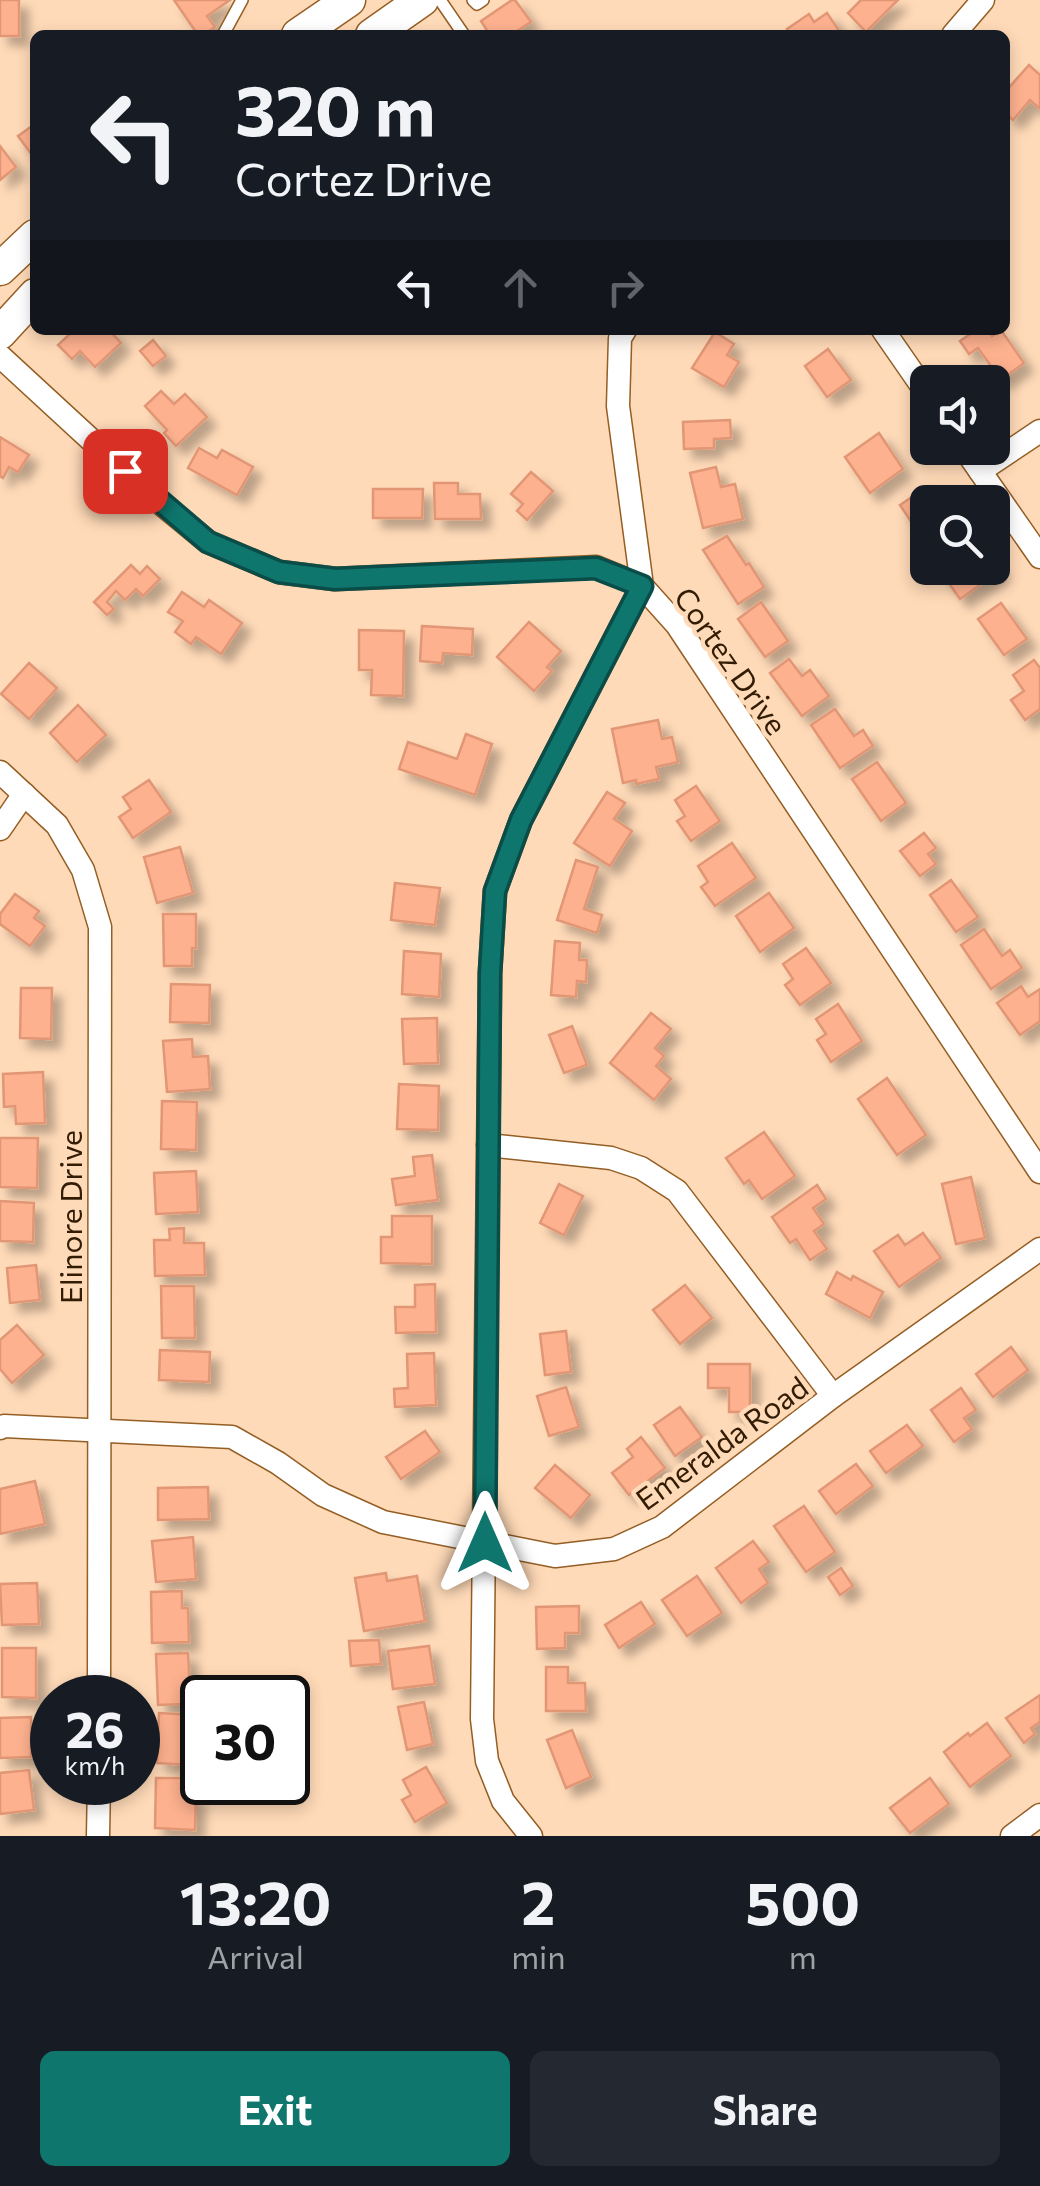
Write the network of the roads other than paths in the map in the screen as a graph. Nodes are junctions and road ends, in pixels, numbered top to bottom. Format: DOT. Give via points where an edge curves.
graph roads {
  1 [pos="242,0"];
  2 [pos="349,0"];
  3 [pos="422,0"];
  4 [pos="440,0"];
  5 [pos="473,0"];
  6 [pos="483,0"];
  7 [pos="983,0"];
  8 [pos="307,24"];
  9 [pos="226,30"];
  10 [pos="388,30"];
  11 [pos="461,30"];
  12 [pos="958,30"];
  13 [pos="30,241"];
  14 [pos="0,269"];
  15 [pos="30,300"];
  16 [pos="0,333"];
  17 [pos="622,335"];
  18 [pos="887,335"];
  19 [pos="0,356"];
  20 [pos="910,368"];
  21 [pos="1040,431"];
  22 [pos="976,465"];
  23 [pos="980,471"];
  24 [pos="1040,557"];
  25 [pos="642,586"];
  26 [pos="0,772"];
  27 [pos="24,794"];
  28 [pos="0,829"];
  29 [pos="488,1145"];
  30 [pos="1040,1172"];
  31 [pos="1040,1249"];
  32 [pos="833,1396"];
  33 [pos="0,1428"];
  34 [pos="98,1430"];
  35 [pos="485,1543"];
  36 [pos="99,1675"];
  37 [pos="99,1805"];
  38 [pos="1040,1815"];
  39 [pos="98,1836"];
  40 [pos="531,1836"];
  41 [pos="1012,1836"];
  1 -- 9 [label="lane"];
  2 -- 8 [label="main road"];
  3 -- 10 [label="main road"];
  4 -- 11 [label="lane"];
  5 -- 6 [label="lane"];
  7 -- 12 [label="street"];
  13 -- 14 [label="main road"];
  15 -- 16 [label="main road"];
  17 -- 25 [label="street" via="618,406"];
  18 -- 20 [label="street"];
  19 -- 25 [label="street, Cortez Drive" via="208,542 279,572 335,579 596,568"];
  21 -- 23 [label="street"];
  22 -- 23 [label="street"];
  23 -- 24 [label="street"];
  25 -- 29 [label="street" via="521,820 495,891"];
  25 -- 30 [label="street, Cortez Drive" via="677,626"];
  26 -- 27 [label="street, Elinore Drive"];
  27 -- 28 [label="street"];
  27 -- 34 [label="street, Elinore Drive" via="57,826 84,870 100,927"];
  29 -- 32 [label="street" via="611,1158 677,1191"];
  29 -- 35 [label="street"];
  31 -- 32 [label="street, Emeralda Road"];
  32 -- 35 [label="street, Emeralda Road" via="662,1527 614,1549 555,1556"];
  33 -- 34 [label="street, Emeralda Road"];
  34 -- 35 [label="street, Emeralda Road" via="232,1436 323,1495 383,1522"];
  34 -- 36 [label="street, Elinore Drive"];
  35 -- 40 [label="street" via="487,1761 503,1801"];
  37 -- 39 [label="street"];
  38 -- 41 [label="street"];
}
